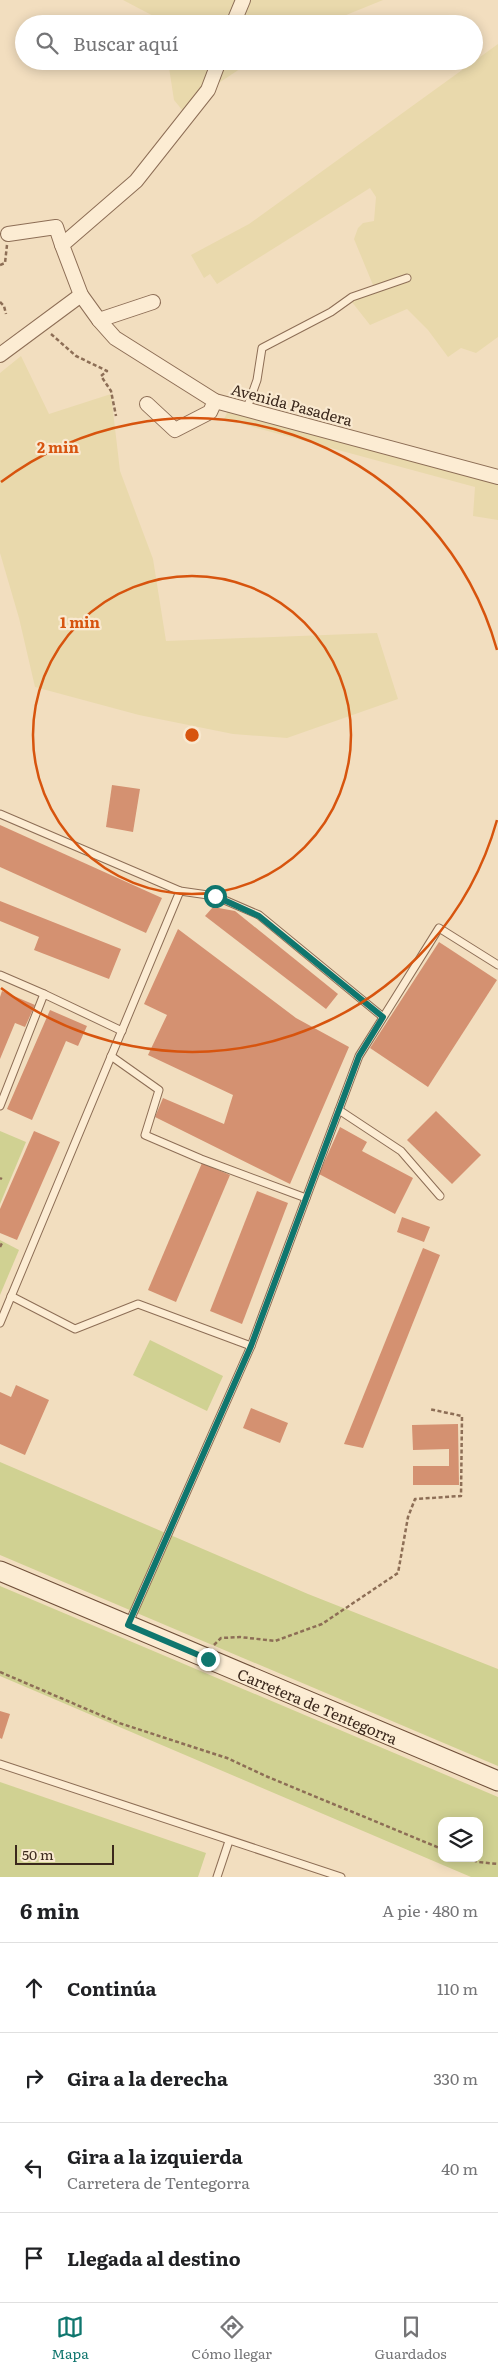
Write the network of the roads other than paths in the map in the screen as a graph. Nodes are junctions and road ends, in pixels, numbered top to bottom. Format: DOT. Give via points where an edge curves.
graph roads {
  1 [pos="242,0"];
  2 [pos="236,15"];
  3 [pos="216,70"];
  4 [pos="8,234"];
  5 [pos="62,245"];
  6 [pos="407,278"];
  7 [pos="81,295"];
  8 [pos="153,302"];
  9 [pos="99,320"];
  10 [pos="0,354"];
  11 [pos="215,401"];
  12 [pos="147,404"];
  13 [pos="247,408"];
  14 [pos="498,477"];
  15 [pos="0,814"];
  16 [pos="180,891"];
  17 [pos="498,965"];
  18 [pos="0,975"];
  19 [pos="44,994"];
  20 [pos="383,1017"];
  21 [pos="122,1031"];
  22 [pos="111,1056"];
  23 [pos="0,1106"];
  24 [pos="339,1110"];
  25 [pos="440,1196"];
  26 [pos="306,1198"];
  27 [pos="11,1296"];
  28 [pos="0,1323"];
  29 [pos="251,1346"];
  30 [pos="0,1571"];
  31 [pos="128,1625"];
  32 [pos="0,1764"];
  33 [pos="498,1781"];
  34 [pos="229,1841"];
  35 [pos="217,1877"];
  36 [pos="341,1877"];
  1 -- 2 [label="street"];
  3 -- 5 [label="street" via="208,90 136,181"];
  4 -- 5 [label="street, Avenida Pasadera" via="56,227"];
  5 -- 7 [label="street, Avenida Pasadera"];
  6 -- 13 [label="lane" via="352,297 331,312 262,348 257,380"];
  7 -- 9 [label="street, Avenida Pasadera"];
  7 -- 10 [label="street"];
  8 -- 9 [label="street"];
  9 -- 11 [label="street, Avenida Pasadera" via="115,338"];
  11 -- 12 [label="street" via="210,412 175,430"];
  11 -- 13 [label="street, Avenida Pasadera"];
  13 -- 14 [label="street, Avenida Pasadera"];
  15 -- 16 [label="lane"];
  16 -- 20 [label="lane" via="215,896 259,916"];
  16 -- 21 [label="lane"];
  17 -- 20 [label="lane" via="439,928"];
  18 -- 19 [label="lane"];
  19 -- 21 [label="lane"];
  19 -- 23 [label="lane"];
  20 -- 24 [label="lane" via="359,1056"];
  21 -- 22 [label="lane"];
  22 -- 26 [label="lane" via="159,1090 145,1134 201,1159"];
  22 -- 27 [label="lane"];
  24 -- 25 [label="lane" via="401,1151"];
  24 -- 26 [label="lane"];
  26 -- 29 [label="lane"];
  27 -- 28 [label="lane"];
  27 -- 29 [label="lane" via="75,1329 138,1304"];
  29 -- 31 [label="lane"];
  30 -- 31 [label="main road, Carretera de Tentegorra"];
  31 -- 33 [label="main road, Carretera de Tentegorra"];
  32 -- 34 [label="lane"];
  34 -- 35 [label="lane"];
  34 -- 36 [label="lane"];
}
